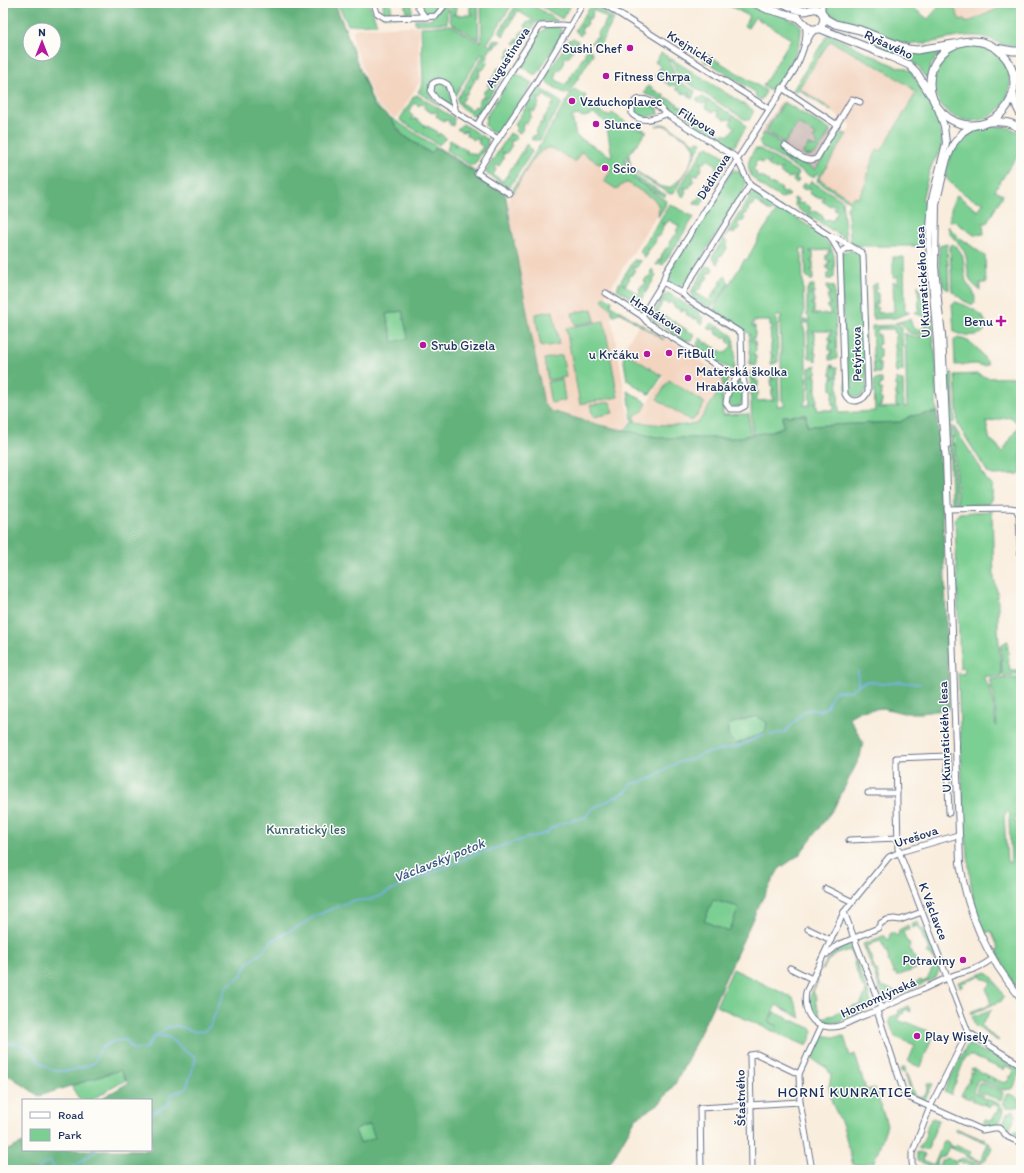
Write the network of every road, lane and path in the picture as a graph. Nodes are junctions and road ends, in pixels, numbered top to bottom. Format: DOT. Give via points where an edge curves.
graph roads {
  1 [pos="374,3"];
  2 [pos="418,3"];
  3 [pos="444,3"];
  4 [pos="583,3"];
  5 [pos="602,3"];
  6 [pos="754,3"];
  7 [pos="783,3"];
  8 [pos="816,3"];
  9 [pos="822,3"];
  10 [pos="809,10"];
  11 [pos="823,15"];
  12 [pos="425,17"];
  13 [pos="805,25"];
  14 [pos="570,26"];
  15 [pos="816,29"];
  16 [pos="964,42"];
  17 [pos="990,46"];
  18 [pos="803,48"];
  19 [pos="1021,50"];
  20 [pos="1021,69"];
  21 [pos="782,88"];
  22 [pos="1013,89"];
  23 [pos="860,102"];
  24 [pos="936,105"];
  25 [pos="769,109"];
  26 [pos="456,112"];
  27 [pos="666,114"];
  28 [pos="1021,115"];
  29 [pos="982,124"];
  30 [pos="477,125"];
  31 [pos="837,125"];
  32 [pos="1021,129"];
  33 [pos="498,140"];
  34 [pos="785,146"];
  35 [pos="737,160"];
  36 [pos="750,185"];
  37 [pos="510,194"];
  38 [pos="830,236"];
  39 [pos="853,248"];
  40 [pos="840,254"];
  41 [pos="663,282"];
  42 [pos="606,293"];
  43 [pos="682,293"];
  44 [pos="642,316"];
  45 [pos="742,374"];
  46 [pos="737,378"];
  47 [pos="946,459"];
  48 [pos="947,509"];
  49 [pos="1021,565"];
  50 [pos="868,793"];
  51 [pos="897,793"];
  52 [pos="949,812"];
  53 [pos="958,835"];
  54 [pos="898,838"];
  55 [pos="848,840"];
  56 [pos="900,852"];
  57 [pos="826,890"];
  58 [pos="853,902"];
  59 [pos="844,912"];
  60 [pos="922,912"];
  61 [pos="808,929"];
  62 [pos="854,937"];
  63 [pos="831,940"];
  64 [pos="992,959"];
  65 [pos="821,961"];
  66 [pos="790,968"];
  67 [pos="947,978"];
  68 [pos="812,979"];
  69 [pos="1021,998"];
  70 [pos="879,1010"];
  71 [pos="821,1026"];
  72 [pos="968,1032"];
  73 [pos="1021,1065"];
  74 [pos="799,1074"];
  75 [pos="800,1102"];
  76 [pos="752,1105"];
  77 [pos="930,1107"];
  78 [pos="1021,1143"];
  79 [pos="701,1170"];
  80 [pos="752,1170"];
  81 [pos="812,1170"];
  82 [pos="913,1170"];
  1 -- 12 [label="street" via="377,13 385,18"];
  2 -- 12 [label="street"];
  3 -- 12 [label="street" via="436,16"];
  4 -- 14 [label="street"];
  5 -- 25 [label="street, Krejnická"];
  6 -- 13 [label="main road, Ryšavého" via="794,16"];
  7 -- 10 [label="main road, Ryšavého" via="801,10"];
  8 -- 10 [label="street"];
  9 -- 11 [label="street"];
  10 -- 11 [label="main road, Ryšavého" via="818,10"];
  10 -- 13 [label="main road" via="804,15"];
  11 -- 15 [label="main road" via="823,23"];
  11 -- 16 [label="main road, Ryšavého" via="839,25 860,30 908,49"];
  13 -- 15 [label="main road, Ryšavého" via="810,29"];
  13 -- 18 [label="street, Dědinova"];
  14 -- 30 [label="street, Augustinova" via="540,26"];
  14 -- 33 [label="street"];
  15 -- 18 [label="street, Dědinova"];
  15 -- 24 [label="main road, Ryšavého" via="909,65 919,75"];
  16 -- 17 [label="main road" via="980,42"];
  16 -- 24 [label="main road" via="948,49 934,66 930,85"];
  17 -- 19 [label="main road" via="1003,50"];
  17 -- 22 [label="main road" via="1009,64 1014,78"];
  18 -- 21 [label="street, Dědinova" via="795,69"];
  20 -- 22 [label="main road"];
  21 -- 25 [label="street, Dědinova"];
  21 -- 31 [label="street"];
  22 -- 28 [label="main road" via="1015,103"];
  22 -- 29 [label="main road" via="1010,102 1004,110 996,118"];
  23 -- 31 [label="street" via="852,99"];
  24 -- 29 [label="main road" via="955,121 969,125"];
  24 -- 47 [label="street, U Kunratického lesa" via="944,126 946,142 932,199 929,244"];
  25 -- 35 [label="street, Dědinova"];
  26 -- 26 [label="street" via="448,85 440,80 432,84 433,97"];
  26 -- 30 [label="street"];
  27 -- 27 [label="street, Filipova" via="661,108 644,99 635,101 632,108 632,114 641,120"];
  27 -- 35 [label="street, Filipova"];
  29 -- 32 [label="main road" via="1006,122"];
  29 -- 47 [label="street, U Kunratického lesa" via="963,132 954,143 947,159 936,204 935,266 942,334 947,425"];
  30 -- 33 [label="street"];
  31 -- 34 [label="street" via="813,161 804,159"];
  33 -- 37 [label="street" via="477,173"];
  35 -- 36 [label="street"];
  35 -- 41 [label="street, Dědinova" via="666,272"];
  36 -- 38 [label="street, Petýrkova"];
  36 -- 43 [label="street"];
  38 -- 39 [label="street, Petýrkova"];
  38 -- 40 [label="street, Petýrkova"];
  39 -- 40 [label="street" via="845,249"];
  39 -- 40 [label="street, Petýrkova" via="862,253 864,261 868,391 860,400 850,400 845,394"];
  41 -- 43 [label="street"];
  41 -- 44 [label="street, Dědinova"];
  42 -- 44 [label="street, Hrabákova"];
  43 -- 45 [label="street" via="741,333"];
  44 -- 46 [label="street, Hrabákova" via="647,322"];
  45 -- 46 [label="street"];
  45 -- 46 [label="street" via="745,402 742,408 736,410 730,409 726,403 726,394"];
  47 -- 48 [label="street, U Kunratického lesa"];
  48 -- 49 [label="street" via="1016,509 1019,515"];
  48 -- 53 [label="street, U Kunratického lesa"];
  50 -- 51 [label="street"];
  51 -- 52 [label="street, K Václavce" via="896,758 947,756"];
  51 -- 54 [label="street, K Václavce"];
  53 -- 56 [label="street, Urešova"];
  53 -- 64 [label="street, U Kunratického lesa" via="962,880 967,901"];
  54 -- 55 [label="street"];
  54 -- 56 [label="street, K Václavce"];
  56 -- 58 [label="street, Urešova" via="889,857"];
  56 -- 60 [label="street, K Václavce"];
  57 -- 58 [label="street"];
  58 -- 59 [label="street, Urešova"];
  59 -- 62 [label="street"];
  59 -- 63 [label="street"];
  60 -- 62 [label="street" via="900,920 887,920 878,928"];
  60 -- 67 [label="street, K Václavce"];
  61 -- 63 [label="street"];
  62 -- 65 [label="street" via="838,944"];
  62 -- 70 [label="street"];
  63 -- 65 [label="street"];
  64 -- 67 [label="street, Hornomlýnská" via="983,965"];
  64 -- 69 [label="street, U Kunratického lesa"];
  65 -- 68 [label="street"];
  66 -- 68 [label="street"];
  67 -- 70 [label="street, Hornomlýnská"];
  67 -- 72 [label="street, K Václavce"];
  68 -- 71 [label="street" via="804,1003 811,1018"];
  70 -- 71 [label="street, Hornomlýnská" via="839,1026"];
  70 -- 77 [label="street" via="904,1093"];
  71 -- 74 [label="street"];
  72 -- 73 [label="street"];
  72 -- 77 [label="street"];
  74 -- 75 [label="street"];
  74 -- 76 [label="street, Šťastného" via="752,1054"];
  75 -- 76 [label="street"];
  75 -- 81 [label="street"];
  76 -- 79 [label="street" via="700,1108"];
  76 -- 80 [label="street, Šťastného"];
  77 -- 78 [label="street" via="982,1130 999,1128 1008,1137"];
  77 -- 82 [label="street" via="912,1153"];
}
